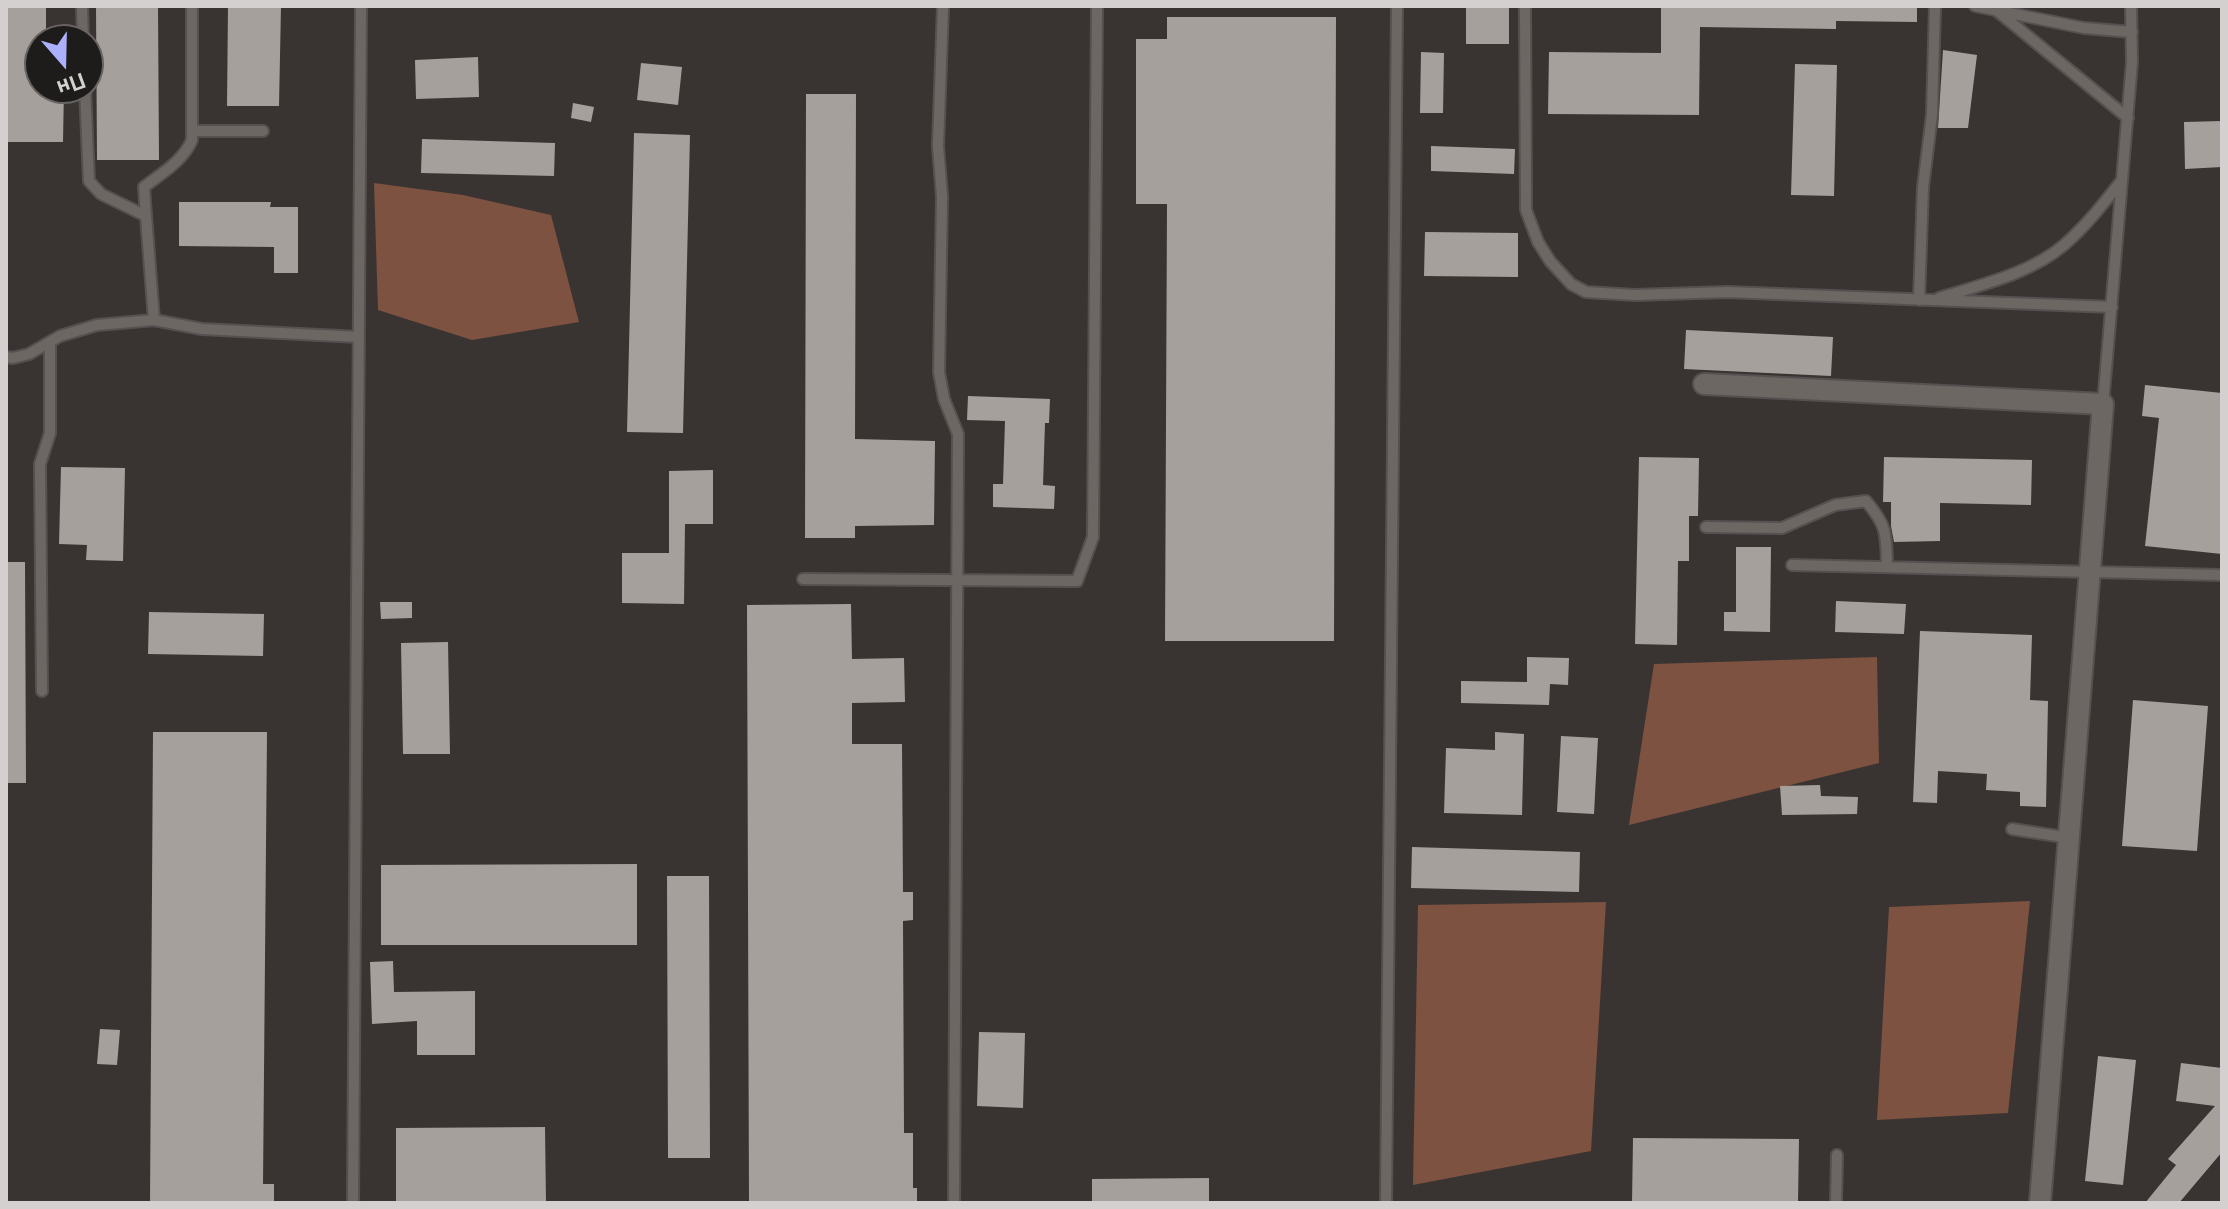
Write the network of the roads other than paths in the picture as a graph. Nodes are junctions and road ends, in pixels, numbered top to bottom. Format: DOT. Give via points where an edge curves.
graph roads {
  1 [pos="192,6"];
  2 [pos="361,6"];
  3 [pos="943,6"];
  4 [pos="1097,6"];
  5 [pos="1397,6"];
  6 [pos="1525,6"];
  7 [pos="1935,6"];
  8 [pos="1975,6"];
  9 [pos="2131,6"];
  10 [pos="1996,10"];
  11 [pos="2132,32"];
  12 [pos="86,104"];
  13 [pos="2128,118"];
  14 [pos="194,131"];
  15 [pos="263,131"];
  16 [pos="2123,178"];
  17 [pos="146,216"];
  18 [pos="1925,301"];
  19 [pos="2112,307"];
  20 [pos="154,320"];
  21 [pos="359,337"];
  22 [pos="50,342"];
  23 [pos="6,357"];
  24 [pos="1704,384"];
  25 [pos="2103,404"];
  26 [pos="1706,527"];
  27 [pos="1792,565"];
  28 [pos="1887,567"];
  29 [pos="2090,571"];
  30 [pos="2222,575"];
  31 [pos="803,579"];
  32 [pos="958,580"];
  33 [pos="42,691"];
  34 [pos="2012,829"];
  35 [pos="2070,838"];
  36 [pos="1837,1155"];
  37 [pos="353,1203"];
  38 [pos="954,1203"];
  39 [pos="1386,1203"];
  40 [pos="1836,1203"];
  41 [pos="2040,1203"];
  1 -- 14 [label="lane"];
  2 -- 21 [label="lane"];
  3 -- 32 [label="lane" via="939,372 958,434"];
  4 -- 32 [label="lane" via="1093,537 1077,581"];
  5 -- 39 [label="lane"];
  6 -- 18 [label="lane" via="1526,210 1538,242 1571,284 1586,292 1635,295 1727,292"];
  7 -- 18 [label="lane" via="1932,115 1923,187"];
  8 -- 10 [label="lane"];
  9 -- 11 [label="lane"];
  10 -- 11 [label="lane"];
  10 -- 13 [label="lane"];
  11 -- 13 [label="lane"];
  12 -- 17 [label="lane" via="89,181 101,194"];
  13 -- 16 [label="lane"];
  14 -- 15 [label="lane"];
  14 -- 17 [label="lane" via="188,150 144,187"];
  16 -- 18 [label="lane" via="2062,246 2024,269"];
  16 -- 19 [label="lane"];
  17 -- 20 [label="lane"];
  18 -- 19 [label="lane"];
  19 -- 25 [label="lane"];
  20 -- 21 [label="lane" via="202,329"];
  20 -- 22 [label="lane" via="97,325"];
  21 -- 37 [label="lane"];
  22 -- 23 [label="lane" via="29,354"];
  22 -- 33 [label="lane" via="50,433 40,464"];
  24 -- 25 [label="street"];
  25 -- 29 [label="street"];
  26 -- 28 [label="lane" via="1782,528 1835,505 1866,501 1882,520"];
  27 -- 28 [label="lane"];
  28 -- 29 [label="lane"];
  29 -- 30 [label="lane"];
  29 -- 35 [label="street"];
  31 -- 32 [label="lane"];
  32 -- 38 [label="lane"];
  34 -- 35 [label="lane"];
  35 -- 41 [label="street"];
  36 -- 40 [label="lane"];
}
